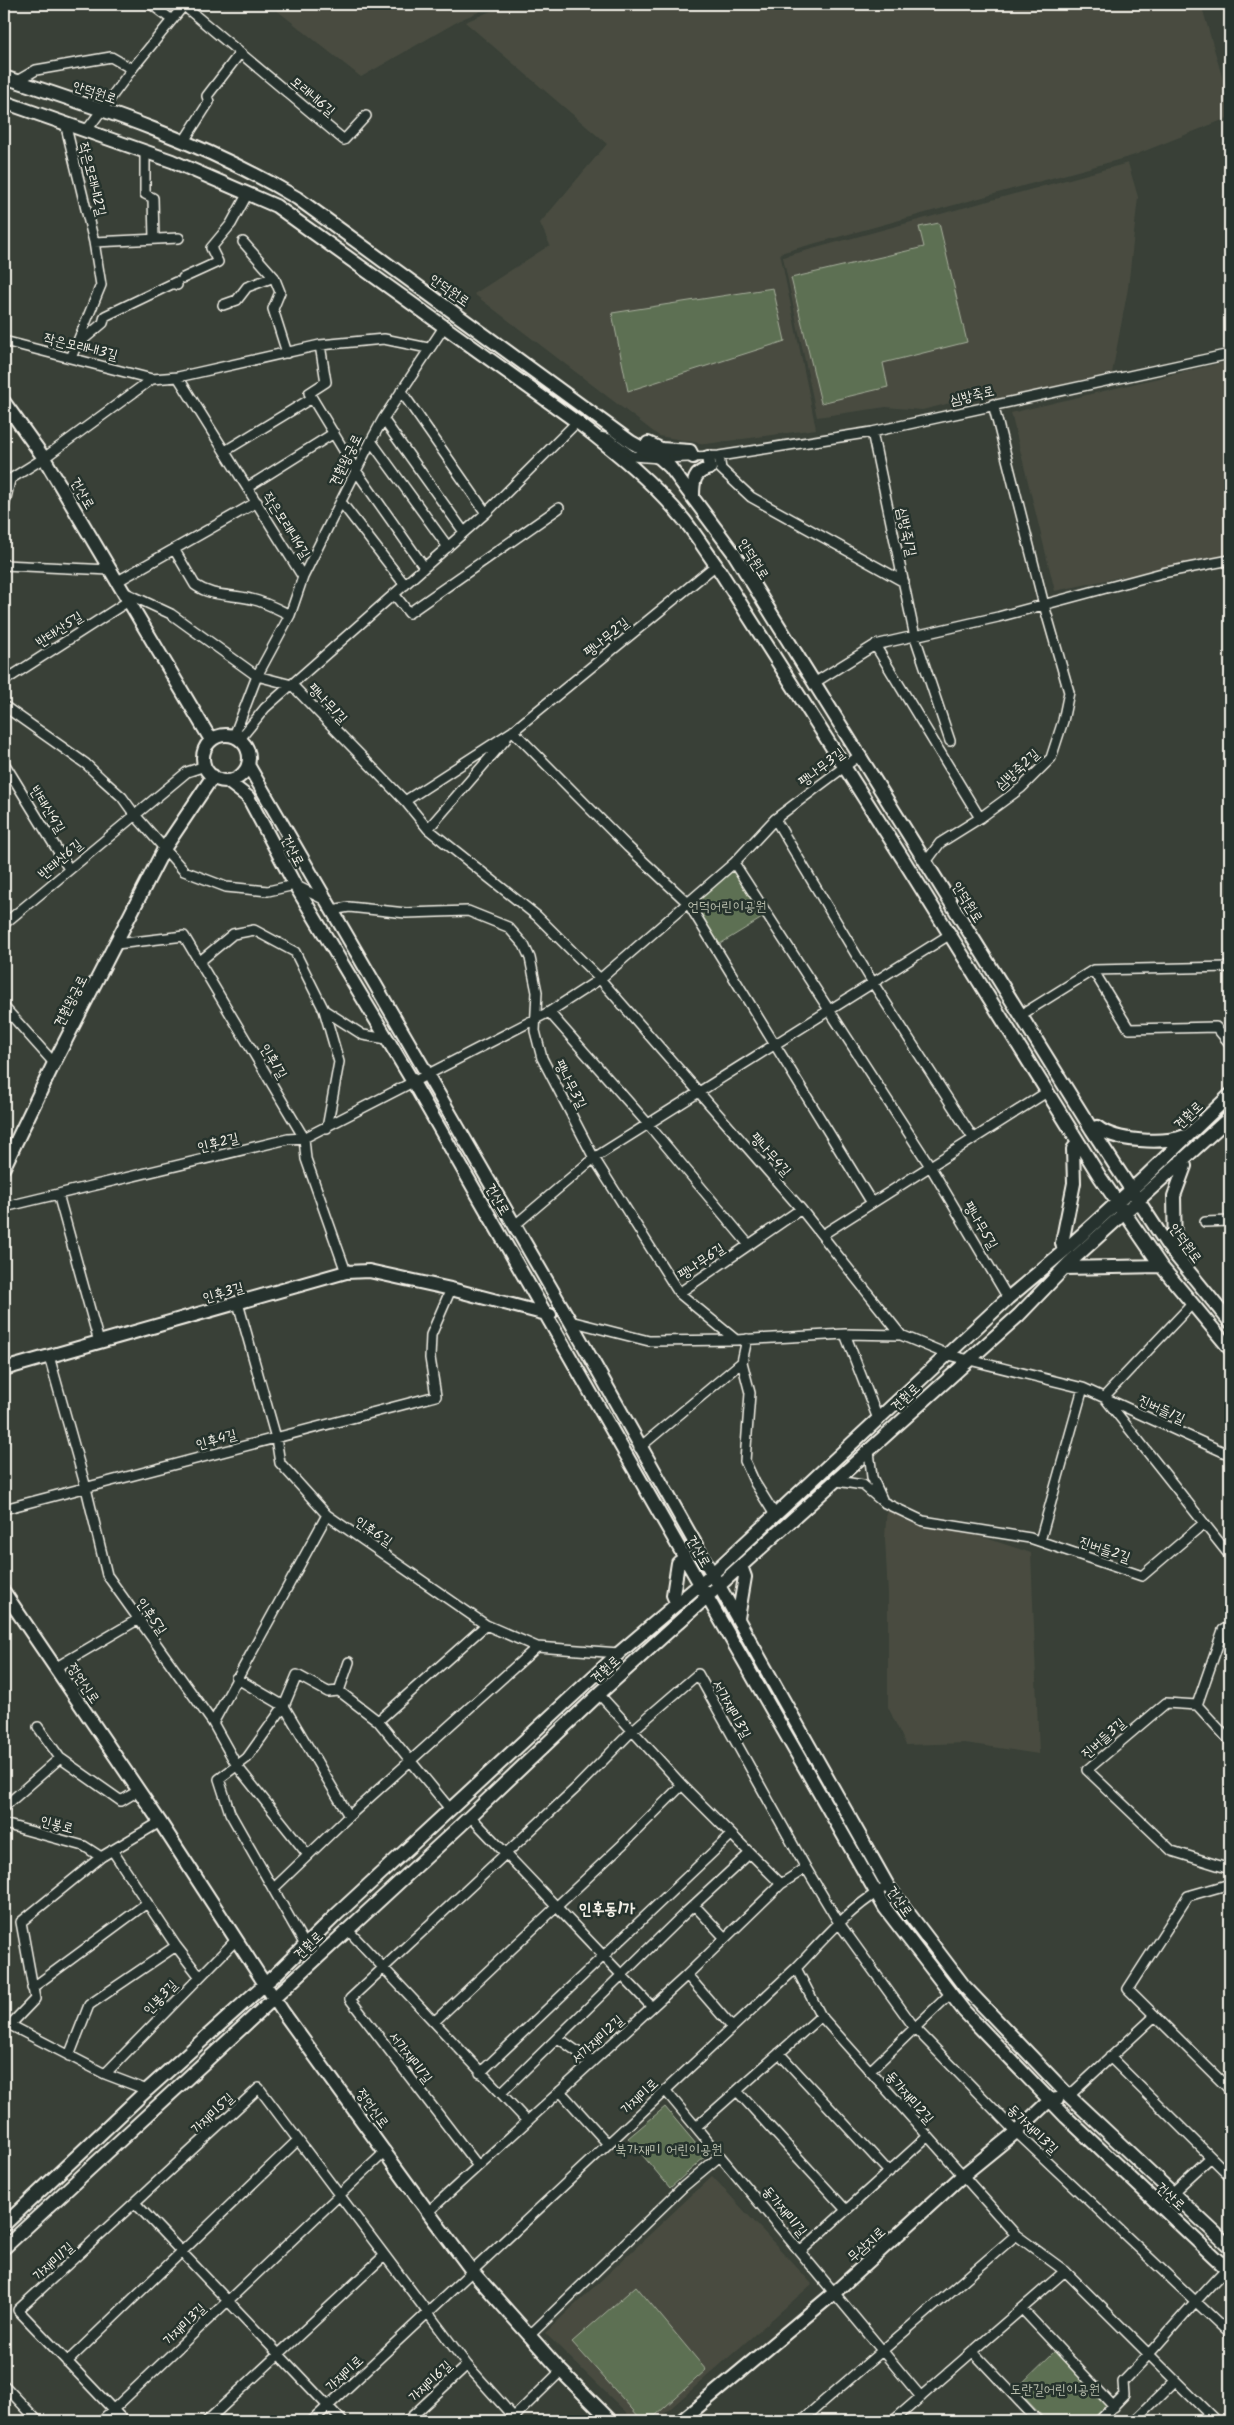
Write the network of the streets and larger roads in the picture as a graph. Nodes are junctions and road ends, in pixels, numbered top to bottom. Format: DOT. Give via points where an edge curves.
graph roads {
  1 [pos="151,4"];
  2 [pos="184,5"];
  3 [pos="172,20"];
  4 [pos="240,53"];
  5 [pos="132,68"];
  6 [pos="4,77"];
  7 [pos="17,81"];
  8 [pos="4,102"];
  9 [pos="102,110"];
  10 [pos="366,116"];
  11 [pos="65,123"];
  12 [pos="87,130"];
  13 [pos="184,140"];
  14 [pos="145,151"];
  15 [pos="248,193"];
  16 [pos="179,238"];
  17 [pos="154,239"];
  18 [pos="94,242"];
  19 [pos="243,242"];
  20 [pos="274,277"];
  21 [pos="223,305"];
  22 [pos="444,328"];
  23 [pos="4,341"];
  24 [pos="320,345"];
  25 [pos="76,346"];
  26 [pos="428,348"];
  27 [pos="287,353"];
  28 [pos="1230,354"];
  29 [pos="71,358"];
  30 [pos="178,377"];
  31 [pos="152,379"];
  32 [pos="401,391"];
  33 [pos="312,398"];
  34 [pos="4,402"];
  35 [pos="993,404"];
  36 [pos="383,419"];
  37 [pos="577,422"];
  38 [pos="872,432"];
  39 [pos="334,433"];
  40 [pos="597,437"];
  41 [pos="371,442"];
  42 [pos="631,442"];
  43 [pos="225,451"];
  44 [pos="693,457"];
  45 [pos="714,457"];
  46 [pos="44,458"];
  47 [pos="660,458"];
  48 [pos="357,472"];
  49 [pos="7,482"];
  50 [pos="248,487"];
  51 [pos="693,496"];
  52 [pos="257,502"];
  53 [pos="341,502"];
  54 [pos="4,507"];
  55 [pos="559,508"];
  56 [pos="486,513"];
  57 [pos="464,532"];
  58 [pos="448,547"];
  59 [pos="174,549"];
  60 [pos="1230,560"];
  61 [pos="4,564"];
  62 [pos="716,565"];
  63 [pos="424,567"];
  64 [pos="110,570"];
  65 [pos="303,577"];
  66 [pos="118,581"];
  67 [pos="904,582"];
  68 [pos="405,585"];
  69 [pos="394,594"];
  70 [pos="128,596"];
  71 [pos="1044,605"];
  72 [pos="290,615"];
  73 [pos="915,637"];
  74 [pos="875,645"];
  75 [pos="257,676"];
  76 [pos="4,681"];
  77 [pos="814,683"];
  78 [pos="292,685"];
  79 [pos="4,706"];
  80 [pos="513,731"];
  81 [pos="237,738"];
  82 [pos="211,740"];
  83 [pos="950,741"];
  84 [pos="860,755"];
  85 [pos="4,764"];
  86 [pos="248,765"];
  87 [pos="844,766"];
  88 [pos="209,771"];
  89 [pos="227,781"];
  90 [pos="405,802"];
  91 [pos="135,815"];
  92 [pos="980,818"];
  93 [pos="774,819"];
  94 [pos="428,829"];
  95 [pos="164,849"];
  96 [pos="926,862"];
  97 [pos="734,863"];
  98 [pos="69,869"];
  99 [pos="295,885"];
  100 [pos="688,903"];
  101 [pos="329,905"];
  102 [pos="4,924"];
  103 [pos="949,935"];
  104 [pos="116,944"];
  105 [pos="199,962"];
  106 [pos="1230,967"];
  107 [pos="1093,970"];
  108 [pos="600,979"];
  109 [pos="873,983"];
  110 [pos="4,1007"];
  111 [pos="324,1010"];
  112 [pos="829,1010"];
  113 [pos="549,1012"];
  114 [pos="1021,1015"];
  115 [pos="536,1018"];
  116 [pos="387,1039"];
  117 [pos="775,1044"];
  118 [pos="1230,1044"];
  119 [pos="54,1064"];
  120 [pos="428,1074"];
  121 [pos="413,1082"];
  122 [pos="1046,1092"];
  123 [pos="698,1093"];
  124 [pos="1230,1094"];
  125 [pos="1230,1117"];
  126 [pos="648,1124"];
  127 [pos="327,1128"];
  128 [pos="1092,1130"];
  129 [pos="1189,1134"];
  130 [pos="304,1138"];
  131 [pos="973,1138"];
  132 [pos="1078,1143"];
  133 [pos="594,1158"];
  134 [pos="1181,1161"];
  135 [pos="930,1166"];
  136 [pos="4,1167"];
  137 [pos="1131,1189"];
  138 [pos="58,1194"];
  139 [pos="1138,1200"];
  140 [pos="1117,1202"];
  141 [pos="872,1203"];
  142 [pos="4,1207"];
  143 [pos="801,1209"];
  144 [pos="1124,1214"];
  145 [pos="1230,1221"];
  146 [pos="1205,1222"];
  147 [pos="515,1225"];
  148 [pos="822,1236"];
  149 [pos="749,1245"];
  150 [pos="1064,1252"];
  151 [pos="1175,1255"];
  152 [pos="1162,1266"];
  153 [pos="1064,1268"];
  154 [pos="346,1272"];
  155 [pos="451,1289"];
  156 [pos="679,1293"];
  157 [pos="1008,1298"];
  158 [pos="238,1303"];
  159 [pos="1192,1304"];
  160 [pos="546,1314"];
  161 [pos="570,1321"];
  162 [pos="1230,1322"];
  163 [pos="845,1334"];
  164 [pos="901,1335"];
  165 [pos="747,1339"];
  166 [pos="736,1340"];
  167 [pos="99,1342"];
  168 [pos="1230,1348"];
  169 [pos="949,1355"];
  170 [pos="49,1356"];
  171 [pos="968,1360"];
  172 [pos="742,1362"];
  173 [pos="4,1369"];
  174 [pos="1083,1388"];
  175 [pos="1104,1397"];
  176 [pos="878,1418"];
  177 [pos="276,1438"];
  178 [pos="640,1448"];
  179 [pos="869,1451"];
  180 [pos="1230,1455"];
  181 [pos="873,1479"];
  182 [pos="836,1481"];
  183 [pos="865,1486"];
  184 [pos="86,1488"];
  185 [pos="882,1502"];
  186 [pos="4,1509"];
  187 [pos="326,1515"];
  188 [pos="775,1515"];
  189 [pos="1203,1524"];
  190 [pos="1040,1541"];
  191 [pos="1230,1556"];
  192 [pos="685,1558"];
  193 [pos="741,1566"];
  194 [pos="713,1573"];
  195 [pos="700,1584"];
  196 [pos="720,1586"];
  197 [pos="4,1592"];
  198 [pos="708,1597"];
  199 [pos="677,1604"];
  200 [pos="738,1618"];
  201 [pos="137,1620"];
  202 [pos="486,1625"];
  203 [pos="1230,1626"];
  204 [pos="537,1647"];
  205 [pos="619,1653"];
  206 [pos="349,1662"];
  207 [pos="55,1668"];
  208 [pos="236,1678"];
  209 [pos="338,1690"];
  210 [pos="599,1694"];
  211 [pos="1197,1705"];
  212 [pos="284,1706"];
  213 [pos="378,1721"];
  214 [pos="213,1723"];
  215 [pos="38,1727"];
  216 [pos="633,1730"];
  217 [pos="1230,1741"];
  218 [pos="60,1758"];
  219 [pos="410,1761"];
  220 [pos="237,1766"];
  221 [pos="682,1784"];
  222 [pos="138,1791"];
  223 [pos="4,1807"];
  224 [pos="450,1809"];
  225 [pos="349,1816"];
  226 [pos="470,1816"];
  227 [pos="160,1822"];
  228 [pos="4,1824"];
  229 [pos="731,1835"];
  230 [pos="112,1850"];
  231 [pos="750,1853"];
  232 [pos="506,1854"];
  233 [pos="308,1856"];
  234 [pos="101,1857"];
  235 [pos="806,1868"];
  236 [pos="1230,1869"];
  237 [pos="781,1884"];
  238 [pos="1230,1884"];
  239 [pos="888,1886"];
  240 [pos="273,1888"];
  241 [pos="876,1893"];
  242 [pos="147,1904"];
  243 [pos="694,1905"];
  244 [pos="556,1907"];
  245 [pos="839,1923"];
  246 [pos="347,1929"];
  247 [pos="724,1938"];
  248 [pos="236,1940"];
  249 [pos="306,1945"];
  250 [pos="176,1946"];
  251 [pos="603,1955"];
  252 [pos="796,1968"];
  253 [pos="383,1969"];
  254 [pos="621,1974"];
  255 [pos="687,1975"];
  256 [pos="200,1977"];
  257 [pos="265,1985"];
  258 [pos="32,1988"];
  259 [pos="951,1993"];
  260 [pos="274,1997"];
  261 [pos="652,2007"];
  262 [pos="820,2016"];
  263 [pos="1156,2016"];
  264 [pos="434,2022"];
  265 [pos="732,2027"];
  266 [pos="914,2027"];
  267 [pos="558,2038"];
  268 [pos="780,2053"];
  269 [pos="69,2056"];
  270 [pos="1110,2057"];
  271 [pos="592,2062"];
  272 [pos="870,2071"];
  273 [pos="480,2073"];
  274 [pos="105,2074"];
  275 [pos="147,2090"];
  276 [pos="665,2090"];
  277 [pos="1230,2090"];
  278 [pos="560,2091"];
  279 [pos="737,2091"];
  280 [pos="500,2093"];
  281 [pos="1069,2096"];
  282 [pos="1050,2100"];
  283 [pos="527,2121"];
  284 [pos="696,2127"];
  285 [pos="1016,2132"];
  286 [pos="927,2137"];
  287 [pos="298,2140"];
  288 [pos="608,2144"];
  289 [pos="386,2151"];
  290 [pos="720,2156"];
  291 [pos="1211,2157"];
  292 [pos="478,2166"];
  293 [pos="889,2172"];
  294 [pos="962,2176"];
  295 [pos="1230,2176"];
  296 [pos="1172,2193"];
  297 [pos="339,2196"];
  298 [pos="136,2204"];
  299 [pos="846,2210"];
  300 [pos="428,2212"];
  301 [pos="4,2225"];
  302 [pos="1016,2235"];
  303 [pos="1230,2247"];
  304 [pos="4,2248"];
  305 [pos="800,2251"];
  306 [pos="182,2253"];
  307 [pos="384,2256"];
  308 [pos="1227,2266"];
  309 [pos="472,2271"];
  310 [pos="1065,2271"];
  311 [pos="834,2292"];
  312 [pos="1195,2300"];
  313 [pos="228,2301"];
  314 [pos="1022,2309"];
  315 [pos="427,2313"];
  316 [pos="1230,2334"];
  317 [pos="529,2336"];
  318 [pos="883,2350"];
  319 [pos="973,2352"];
  320 [pos="1150,2355"];
  321 [pos="280,2356"];
  322 [pos="68,2362"];
  323 [pos="467,2365"];
  324 [pos="562,2371"];
  325 [pos="1175,2380"];
  326 [pos="4,2385"];
  327 [pos="921,2397"];
  328 [pos="328,2406"];
  329 [pos="1114,2407"];
  330 [pos="113,2410"];
  331 [pos="410,2419"];
  332 [pos="513,2420"];
  333 [pos="684,2420"];
  334 [pos="38,2421"];
  335 [pos="101,2421"];
  336 [pos="124,2421"];
  337 [pos="207,2421"];
  338 [pos="312,2421"];
  339 [pos="342,2421"];
  340 [pos="611,2421"];
  341 [pos="801,2421"];
  342 [pos="893,2421"];
  343 [pos="1038,2421"];
  344 [pos="1099,2421"];
  345 [pos="1134,2421"];
  346 [pos="1216,2421"];
  1 -- 3 [label="street"];
  2 -- 3 [label="street, 모래내6길"];
  2 -- 4 [label="street, 모래내6길"];
  3 -- 5 [label="street, 모래내6길"];
  4 -- 10 [label="street, 모래내6길" via="344,140"];
  4 -- 13 [label="street" via="207,96 209,102"];
  5 -- 7 [label="street" via="111,57 36,70"];
  5 -- 9 [label="street, 모래내6길"];
  6 -- 7 [label="street, 안덕원로"];
  7 -- 9 [label="street, 안덕원로"];
  8 -- 11 [label="street"];
  9 -- 12 [label="street, 모래내6길"];
  9 -- 13 [label="street, 안덕원로"];
  11 -- 12 [label="street"];
  11 -- 18 [label="street, 작은모래내2길"];
  12 -- 14 [label="street"];
  13 -- 42 [label="street, 안덕원로" via="297,198"];
  14 -- 15 [label="street"];
  14 -- 17 [label="street" via="145,194 153,198"];
  15 -- 22 [label="street" via="276,206"];
  15 -- 25 [label="street, 작은모래내2길" via="231,224 212,248 218,262 105,316 102,323"];
  16 -- 17 [label="street"];
  17 -- 18 [label="street"];
  18 -- 25 [label="street, 작은모래내2길" via="101,284"];
  19 -- 20 [label="street"];
  20 -- 21 [label="street" via="246,287 237,300"];
  20 -- 27 [label="street" via="280,292 273,309"];
  22 -- 26 [label="street, 견훤왕궁로"];
  22 -- 37 [label="street"];
  23 -- 29 [label="street, 작은모래내3길"];
  24 -- 26 [label="street, 작은모래내3길" via="384,339"];
  24 -- 27 [label="street, 작은모래내3길"];
  24 -- 33 [label="street" via="326,382 309,393"];
  25 -- 29 [label="street, 작은모래내2길"];
  26 -- 32 [label="street, 견훤왕궁로"];
  27 -- 30 [label="street, 작은모래내3길"];
  28 -- 35 [label="street, 심방죽로"];
  29 -- 31 [label="street, 작은모래내3길"];
  30 -- 31 [label="street, 작은모래내3길"];
  30 -- 43 [label="street, 작은모래내4길"];
  31 -- 46 [label="street"];
  32 -- 36 [label="street, 견훤왕궁로"];
  32 -- 56 [label="street"];
  33 -- 39 [label="street"];
  33 -- 43 [label="street"];
  34 -- 46 [label="street, 건산로"];
  35 -- 38 [label="street, 심방죽로"];
  35 -- 71 [label="street, 심방죽2길"];
  36 -- 41 [label="street, 견훤왕궁로"];
  36 -- 57 [label="street"];
  37 -- 40 [label="street"];
  37 -- 56 [label="street, 팽나무1길"];
  38 -- 45 [label="street, 심방죽로"];
  38 -- 67 [label="street, 심방죽1길"];
  39 -- 48 [label="street"];
  39 -- 50 [label="street, 작은모래내4길"];
  40 -- 47 [label="street, 심방죽로" via="609,439 632,456"];
  40 -- 62 [label="street" via="666,500"];
  41 -- 48 [label="street, 견훤왕궁로"];
  41 -- 58 [label="street"];
  42 -- 44 [label="street" via="635,438 661,449 690,451"];
  42 -- 47 [label="street, 안덕원로"];
  43 -- 50 [label="street, 작은모래내4길"];
  44 -- 45 [label="street, 심방죽로"];
  44 -- 47 [label="street, 심방죽로"];
  45 -- 51 [label="street" via="710,468 701,470 693,479"];
  45 -- 67 [label="street" via="721,469 751,497"];
  46 -- 49 [label="street"];
  46 -- 64 [label="street, 건산로"];
  47 -- 51 [label="street, 안덕원로"];
  48 -- 53 [label="street, 견훤왕궁로"];
  48 -- 63 [label="street"];
  49 -- 54 [label="street"];
  50 -- 52 [label="street, 작은모래내4길"];
  51 -- 77 [label="street, 안덕원로" via="733,552"];
  52 -- 59 [label="street"];
  52 -- 65 [label="street, 작은모래내4길"];
  53 -- 65 [label="street, 견훤왕궁로"];
  53 -- 68 [label="street"];
  55 -- 69 [label="street" via="409,613"];
  56 -- 57 [label="street, 팽나무1길"];
  57 -- 58 [label="street, 팽나무1길"];
  58 -- 63 [label="street, 팽나무1길"];
  59 -- 66 [label="street"];
  59 -- 72 [label="street" via="200,589 211,594 253,599"];
  60 -- 71 [label="street"];
  61 -- 64 [label="street"];
  62 -- 80 [label="street, 팽나무2길"];
  62 -- 87 [label="street"];
  63 -- 68 [label="street, 팽나무1길"];
  64 -- 66 [label="street, 건산로"];
  65 -- 72 [label="street, 견훤왕궁로"];
  66 -- 70 [label="street, 건산로"];
  67 -- 73 [label="street, 심방죽1길"];
  68 -- 69 [label="street, 팽나무1길"];
  69 -- 78 [label="street, 팽나무1길"];
  70 -- 75 [label="street" via="171,614"];
  70 -- 76 [label="street, 반태산5길"];
  70 -- 82 [label="street, 건산로"];
  71 -- 73 [label="street"];
  71 -- 92 [label="street, 심방죽2길" via="1069,692 1064,721 1051,758 1021,788"];
  72 -- 75 [label="street, 견훤왕궁로"];
  73 -- 74 [label="street"];
  73 -- 83 [label="street, 심방죽1길"];
  74 -- 77 [label="street"];
  74 -- 92 [label="street"];
  75 -- 78 [label="street"];
  75 -- 81 [label="street, 견훤왕궁로"];
  77 -- 84 [label="street, 안덕원로"];
  78 -- 81 [label="street"];
  78 -- 90 [label="street, 팽나무1길"];
  79 -- 91 [label="street" via="86,764 122,797"];
  80 -- 90 [label="street, 팽나무2길"];
  80 -- 94 [label="street, 팽나무2길"];
  80 -- 100 [label="street"];
  81 -- 82 [label="street" via="221,735"];
  81 -- 86 [label="street, 건산로" via="248,750"];
  82 -- 88 [label="street" via="204,753"];
  84 -- 87 [label="street, 팽나무3길"];
  84 -- 96 [label="street, 안덕원로"];
  85 -- 98 [label="street, 반태산4길"];
  86 -- 89 [label="street" via="240,777"];
  86 -- 101 [label="street, 건산로"];
  87 -- 93 [label="street, 팽나무3길"];
  87 -- 103 [label="street"];
  88 -- 89 [label="street, 건산로"];
  88 -- 91 [label="street, 반태산6길" via="187,772"];
  88 -- 95 [label="street, 견훤왕궁로"];
  89 -- 99 [label="street, 건산로" via="248,797"];
  90 -- 94 [label="street, 팽나무1길"];
  91 -- 95 [label="street"];
  91 -- 98 [label="street, 반태산6길"];
  92 -- 96 [label="street, 심방죽2길" via="940,843"];
  93 -- 97 [label="street, 팽나무3길"];
  93 -- 109 [label="street"];
  94 -- 108 [label="street" via="537,916"];
  95 -- 99 [label="street" via="184,871 226,887 268,891"];
  95 -- 104 [label="street, 견훤왕궁로"];
  96 -- 114 [label="street, 안덕원로"];
  97 -- 100 [label="street, 팽나무3길"];
  97 -- 112 [label="street"];
  98 -- 102 [label="street, 반태산6길"];
  99 -- 101 [label="street"];
  99 -- 116 [label="street, 건산로"];
  100 -- 108 [label="street, 팽나무3길"];
  100 -- 117 [label="street"];
  101 -- 115 [label="street" via="406,913 468,911 508,927 524,945 530,958 537,992"];
  101 -- 120 [label="street, 건산로"];
  103 -- 109 [label="street"];
  103 -- 122 [label="street"];
  104 -- 105 [label="street, 인후1길" via="184,936"];
  104 -- 119 [label="street, 견훤왕궁로"];
  105 -- 111 [label="street" via="233,934 254,930 295,952"];
  105 -- 130 [label="street, 인후1길"];
  106 -- 107 [label="street"];
  107 -- 114 [label="street"];
  107 -- 118 [label="street" via="1129,1029 1216,1028"];
  108 -- 113 [label="street, 팽나무3길"];
  108 -- 123 [label="street, 팽나무4길"];
  109 -- 112 [label="street"];
  109 -- 131 [label="street"];
  110 -- 119 [label="street"];
  111 -- 116 [label="street" via="363,1035"];
  111 -- 127 [label="street" via="339,1062"];
  112 -- 117 [label="street"];
  112 -- 135 [label="street, 팽나무5길"];
  113 -- 115 [label="street, 팽나무3길"];
  113 -- 126 [label="street"];
  114 -- 128 [label="street, 안덕원로"];
  115 -- 120 [label="street, 팽나무3길"];
  115 -- 133 [label="street, 팽나무3길" via="535,1031 542,1058"];
  116 -- 121 [label="street, 건산로"];
  117 -- 123 [label="street"];
  117 -- 141 [label="street"];
  119 -- 136 [label="street, 견훤왕궁로"];
  120 -- 121 [label="street, 인후2길"];
  120 -- 147 [label="street, 건산로"];
  121 -- 127 [label="street, 인후2길"];
  121 -- 160 [label="street, 건산로"];
  122 -- 131 [label="street"];
  122 -- 132 [label="street"];
  123 -- 126 [label="street"];
  123 -- 143 [label="street, 팽나무4길"];
  124 -- 129 [label="street, 견훤로"];
  125 -- 134 [label="street, 견훤로"];
  126 -- 133 [label="street"];
  126 -- 149 [label="street"];
  127 -- 130 [label="street, 인후2길"];
  128 -- 129 [label="street" via="1097,1127 1106,1134 1121,1138 1166,1140"];
  128 -- 137 [label="street, 안덕원로"];
  129 -- 137 [label="street, 견훤로"];
  130 -- 138 [label="street, 인후2길" via="288,1139"];
  130 -- 154 [label="street, 인후1길" via="306,1158"];
  131 -- 135 [label="street"];
  132 -- 140 [label="street"];
  132 -- 150 [label="street" via="1073,1149 1074,1183 1062,1242"];
  133 -- 147 [label="street"];
  133 -- 156 [label="street"];
  134 -- 139 [label="street, 견훤로"];
  134 -- 151 [label="street" via="1185,1166 1174,1196"];
  135 -- 141 [label="street"];
  135 -- 157 [label="street, 팽나무5길"];
  137 -- 139 [label="street, 안덕원로"];
  137 -- 140 [label="street, 견훤로"];
  138 -- 142 [label="street, 인후2길"];
  138 -- 167 [label="street"];
  139 -- 144 [label="street, 견훤로"];
  139 -- 151 [label="street, 안덕원로"];
  140 -- 144 [label="street"];
  140 -- 150 [label="street, 견훤로"];
  141 -- 148 [label="street"];
  143 -- 148 [label="street, 팽나무4길"];
  143 -- 149 [label="street, 팽나무6길"];
  144 -- 152 [label="street"];
  144 -- 153 [label="street, 견훤로"];
  145 -- 146 [label="street"];
  147 -- 161 [label="street, 건산로"];
  148 -- 164 [label="street"];
  149 -- 156 [label="street, 팽나무6길"];
  150 -- 157 [label="street, 견훤로"];
  151 -- 162 [label="street, 안덕원로"];
  152 -- 153 [label="street"];
  152 -- 159 [label="street"];
  153 -- 171 [label="street, 견훤로" via="1019,1315"];
  154 -- 155 [label="street, 인후3길" via="369,1270"];
  154 -- 158 [label="street, 인후3길"];
  155 -- 160 [label="street, 인후3길"];
  155 -- 177 [label="street, 인후4길" via="432,1335 430,1358 436,1396"];
  156 -- 166 [label="street, 팽나무6길"];
  157 -- 169 [label="street, 견훤로"];
  158 -- 167 [label="street, 인후3길"];
  158 -- 177 [label="street, 인후6길"];
  159 -- 168 [label="street"];
  159 -- 175 [label="street"];
  160 -- 161 [label="street, 인후3길"];
  160 -- 192 [label="street, 건산로"];
  161 -- 166 [label="street" via="649,1341"];
  161 -- 178 [label="street, 건산로"];
  163 -- 164 [label="street"];
  163 -- 165 [label="street"];
  163 -- 176 [label="street, 견훤로"];
  164 -- 169 [label="street"];
  165 -- 166 [label="street"];
  165 -- 172 [label="street"];
  167 -- 170 [label="street, 인후3길"];
  169 -- 171 [label="street, 진버들1길"];
  169 -- 176 [label="street, 견훤로"];
  170 -- 173 [label="street, 인후3길"];
  170 -- 184 [label="street, 인후5길"];
  171 -- 174 [label="street, 진버들1길"];
  171 -- 179 [label="street, 견훤로"];
  172 -- 178 [label="street"];
  172 -- 188 [label="street" via="750,1393 745,1461"];
  174 -- 175 [label="street, 진버들1길"];
  174 -- 190 [label="street"];
  175 -- 180 [label="street, 진버들1길"];
  175 -- 189 [label="street"];
  176 -- 188 [label="street, 견훤로"];
  177 -- 184 [label="street, 인후4길"];
  177 -- 187 [label="street, 인후6길" via="280,1463"];
  178 -- 194 [label="street, 건산로"];
  179 -- 181 [label="street"];
  179 -- 182 [label="street, 견훤로"];
  181 -- 183 [label="street"];
  181 -- 185 [label="street"];
  182 -- 183 [label="street"];
  182 -- 193 [label="street, 견훤로"];
  183 -- 185 [label="street"];
  184 -- 186 [label="street, 인후4길"];
  184 -- 201 [label="street, 인후5길" via="107,1575"];
  185 -- 190 [label="street" via="924,1521"];
  187 -- 202 [label="street, 인후6길"];
  187 -- 208 [label="street"];
  188 -- 194 [label="street, 견훤로"];
  189 -- 190 [label="street, 진버들2길" via="1142,1576"];
  189 -- 191 [label="street"];
  192 -- 195 [label="street, 건산로"];
  192 -- 199 [label="street" via="678,1563 673,1595"];
  193 -- 196 [label="street, 견훤로"];
  193 -- 200 [label="street" via="745,1577"];
  194 -- 195 [label="street, 견훤로"];
  194 -- 196 [label="street, 건산로"];
  195 -- 198 [label="street, 건산로"];
  195 -- 199 [label="street, 견훤로"];
  196 -- 198 [label="street, 견훤로"];
  196 -- 200 [label="street, 건산로"];
  197 -- 207 [label="street, 정언신로"];
  198 -- 210 [label="street, 견훤로"];
  198 -- 241 [label="street, 건산로"];
  199 -- 205 [label="street, 견훤로"];
  200 -- 239 [label="street, 건산로"];
  201 -- 207 [label="street"];
  201 -- 214 [label="street, 인후5길"];
  202 -- 204 [label="street, 인후6길"];
  202 -- 213 [label="street"];
  203 -- 211 [label="street" via="1223,1630"];
  204 -- 205 [label="street, 인후6길"];
  204 -- 219 [label="street"];
  205 -- 224 [label="street, 견훤로"];
  206 -- 209 [label="street"];
  207 -- 222 [label="street, 정언신로"];
  208 -- 212 [label="street"];
  208 -- 214 [label="street"];
  209 -- 212 [label="street" via="328,1692 296,1675"];
  209 -- 213 [label="street"];
  210 -- 216 [label="street"];
  210 -- 226 [label="street, 견훤로"];
  211 -- 217 [label="street"];
  211 -- 236 [label="street, 진버들3길" via="1166,1703 1087,1770 1172,1851"];
  212 -- 220 [label="street" via="247,1758"];
  212 -- 225 [label="street"];
  213 -- 219 [label="street"];
  214 -- 220 [label="street, 인후5길"];
  215 -- 218 [label="street"];
  216 -- 221 [label="street"];
  216 -- 232 [label="street, 서가재미3길"];
  216 -- 235 [label="street, 서가재미3길" via="698,1674"];
  218 -- 222 [label="street" via="121,1801"];
  218 -- 223 [label="street"];
  219 -- 224 [label="street"];
  219 -- 225 [label="street"];
  220 -- 233 [label="street, 인후5길"];
  220 -- 240 [label="street" via="219,1779 230,1813"];
  221 -- 229 [label="street"];
  221 -- 244 [label="street"];
  222 -- 227 [label="street, 정언신로"];
  224 -- 249 [label="street, 견훤로"];
  225 -- 233 [label="street"];
  226 -- 232 [label="street"];
  226 -- 246 [label="street, 견훤로"];
  227 -- 230 [label="street"];
  227 -- 248 [label="street, 정언신로"];
  228 -- 234 [label="street, 인봉로" via="84,1846"];
  229 -- 231 [label="street"];
  229 -- 251 [label="street"];
  230 -- 234 [label="street"];
  230 -- 242 [label="street"];
  231 -- 237 [label="street"];
  231 -- 243 [label="street"];
  232 -- 244 [label="street"];
  232 -- 253 [label="street, 서가재미1길"];
  233 -- 240 [label="street"];
  234 -- 258 [label="street" via="21,1922"];
  235 -- 237 [label="street"];
  235 -- 245 [label="street"];
  237 -- 247 [label="street"];
  238 -- 263 [label="street" via="1188,1896 1128,1989"];
  239 -- 241 [label="street, 가재미로"];
  239 -- 281 [label="street, 건산로" via="964,1986"];
  240 -- 249 [label="street"];
  241 -- 245 [label="street, 가재미로"];
  241 -- 259 [label="street, 건산로"];
  242 -- 250 [label="street"];
  242 -- 258 [label="street"];
  243 -- 247 [label="street"];
  243 -- 254 [label="street, 서가재미2길"];
  244 -- 251 [label="street"];
  244 -- 264 [label="street"];
  245 -- 252 [label="street, 가재미로"];
  245 -- 266 [label="street, 동가재미3길"];
  246 -- 253 [label="street"];
  246 -- 260 [label="street, 견훤로"];
  247 -- 255 [label="street, 서가재미2길"];
  248 -- 256 [label="street, 인봉3길"];
  248 -- 257 [label="street, 정언신로"];
  249 -- 257 [label="street, 견훤로"];
  250 -- 256 [label="street"];
  250 -- 269 [label="street" via="89,2005"];
  251 -- 254 [label="street"];
  251 -- 273 [label="street"];
  252 -- 262 [label="street, 동가재미2길"];
  252 -- 265 [label="street, 가재미로"];
  253 -- 264 [label="street"];
  253 -- 292 [label="street, 서가재미1길" via="350,1999"];
  254 -- 261 [label="street"];
  254 -- 267 [label="street, 서가재미2길"];
  255 -- 261 [label="street, 서가재미2길"];
  255 -- 265 [label="street"];
  256 -- 274 [label="street, 인봉3길"];
  257 -- 260 [label="street, 정언신로"];
  257 -- 275 [label="street, 견훤로"];
  258 -- 269 [label="street" via="35,1999 10,2025"];
  259 -- 266 [label="street"];
  259 -- 282 [label="street, 건산로"];
  260 -- 289 [label="street, 정언신로"];
  260 -- 304 [label="street, 견훤로"];
  261 -- 271 [label="street, 서가재미2길"];
  262 -- 268 [label="street"];
  262 -- 272 [label="street, 동가재미2길"];
  263 -- 270 [label="street"];
  263 -- 277 [label="street"];
  264 -- 273 [label="street"];
  265 -- 276 [label="street, 가재미로"];
  266 -- 272 [label="street"];
  266 -- 285 [label="street, 동가재미3길"];
  267 -- 271 [label="street"];
  267 -- 280 [label="street"];
  268 -- 279 [label="street"];
  268 -- 293 [label="street"];
  269 -- 274 [label="street"];
  270 -- 281 [label="street"];
  270 -- 291 [label="street"];
  271 -- 278 [label="street, 서가재미2길"];
  272 -- 286 [label="street, 동가재미2길"];
  273 -- 280 [label="street"];
  274 -- 275 [label="street"];
  275 -- 301 [label="street, 견훤로"];
  276 -- 284 [label="street, 동가재미1길"];
  276 -- 288 [label="street, 가재미로"];
  278 -- 283 [label="street"];
  278 -- 288 [label="street"];
  279 -- 284 [label="street"];
  279 -- 299 [label="street"];
  280 -- 283 [label="street"];
  281 -- 282 [label="street"];
  281 -- 296 [label="street, 건산로"];
  282 -- 285 [label="street, 무삼지로"];
  282 -- 308 [label="street, 건산로"];
  283 -- 292 [label="street"];
  284 -- 290 [label="street, 동가재미1길"];
  285 -- 294 [label="street, 무삼지로"];
  285 -- 312 [label="street, 동가재미3길"];
  286 -- 293 [label="street"];
  286 -- 294 [label="street, 동가재미2길"];
  287 -- 297 [label="street, 가재미5길"];
  287 -- 298 [label="street, 가재미5길" via="259,2088"];
  287 -- 306 [label="street"];
  288 -- 309 [label="street, 가재미로"];
  289 -- 297 [label="street"];
  289 -- 300 [label="street, 정언신로"];
  290 -- 305 [label="street, 동가재미1길"];
  290 -- 317 [label="street"];
  291 -- 295 [label="street"];
  291 -- 296 [label="street"];
  292 -- 300 [label="street"];
  293 -- 299 [label="street"];
  294 -- 302 [label="street, 동가재미2길"];
  294 -- 311 [label="street, 무삼지로"];
  296 -- 303 [label="street, 건산로"];
  297 -- 307 [label="street, 가재미5길"];
  297 -- 313 [label="street, 가재미3길"];
  298 -- 306 [label="street"];
  298 -- 322 [label="street, 가재미1길" via="18,2310"];
  299 -- 305 [label="street"];
  300 -- 309 [label="street, 정언신로"];
  302 -- 310 [label="street, 동가재미2길"];
  302 -- 318 [label="street"];
  305 -- 311 [label="street, 동가재미1길"];
  306 -- 313 [label="street"];
  306 -- 322 [label="street"];
  307 -- 315 [label="street, 가재미5길"];
  307 -- 321 [label="street"];
  308 -- 312 [label="street"];
  309 -- 315 [label="street, 가재미로"];
  309 -- 317 [label="street, 정언신로"];
  310 -- 314 [label="street"];
  310 -- 320 [label="street, 동가재미2길"];
  311 -- 318 [label="street, 동가재미1길"];
  311 -- 333 [label="street, 무삼지로"];
  312 -- 316 [label="street, 동가재미3길"];
  312 -- 320 [label="street"];
  313 -- 321 [label="street"];
  313 -- 330 [label="street, 가재미3길"];
  314 -- 319 [label="street"];
  314 -- 329 [label="street"];
  315 -- 323 [label="street, 가재미6길"];
  315 -- 328 [label="street, 가재미로"];
  317 -- 324 [label="street, 정언신로"];
  318 -- 327 [label="street, 동가재미1길"];
  318 -- 341 [label="street"];
  319 -- 327 [label="street"];
  319 -- 343 [label="street"];
  320 -- 325 [label="street, 동가재미2길"];
  320 -- 329 [label="street" via="1123,2382 1124,2395"];
  321 -- 328 [label="street"];
  321 -- 337 [label="street"];
  322 -- 330 [label="street, 가재미1길"];
  323 -- 331 [label="street, 가재미6길"];
  323 -- 332 [label="street, 가재미6길"];
  324 -- 332 [label="street, 가재미6길"];
  324 -- 340 [label="street, 정언신로"];
  325 -- 345 [label="street"];
  325 -- 346 [label="street, 동가재미2길"];
  326 -- 334 [label="street"];
  327 -- 342 [label="street"];
  328 -- 338 [label="street, 가재미로"];
  328 -- 339 [label="street"];
  329 -- 344 [label="street"];
  330 -- 335 [label="street"];
  330 -- 336 [label="street, 가재미1길"];
}
